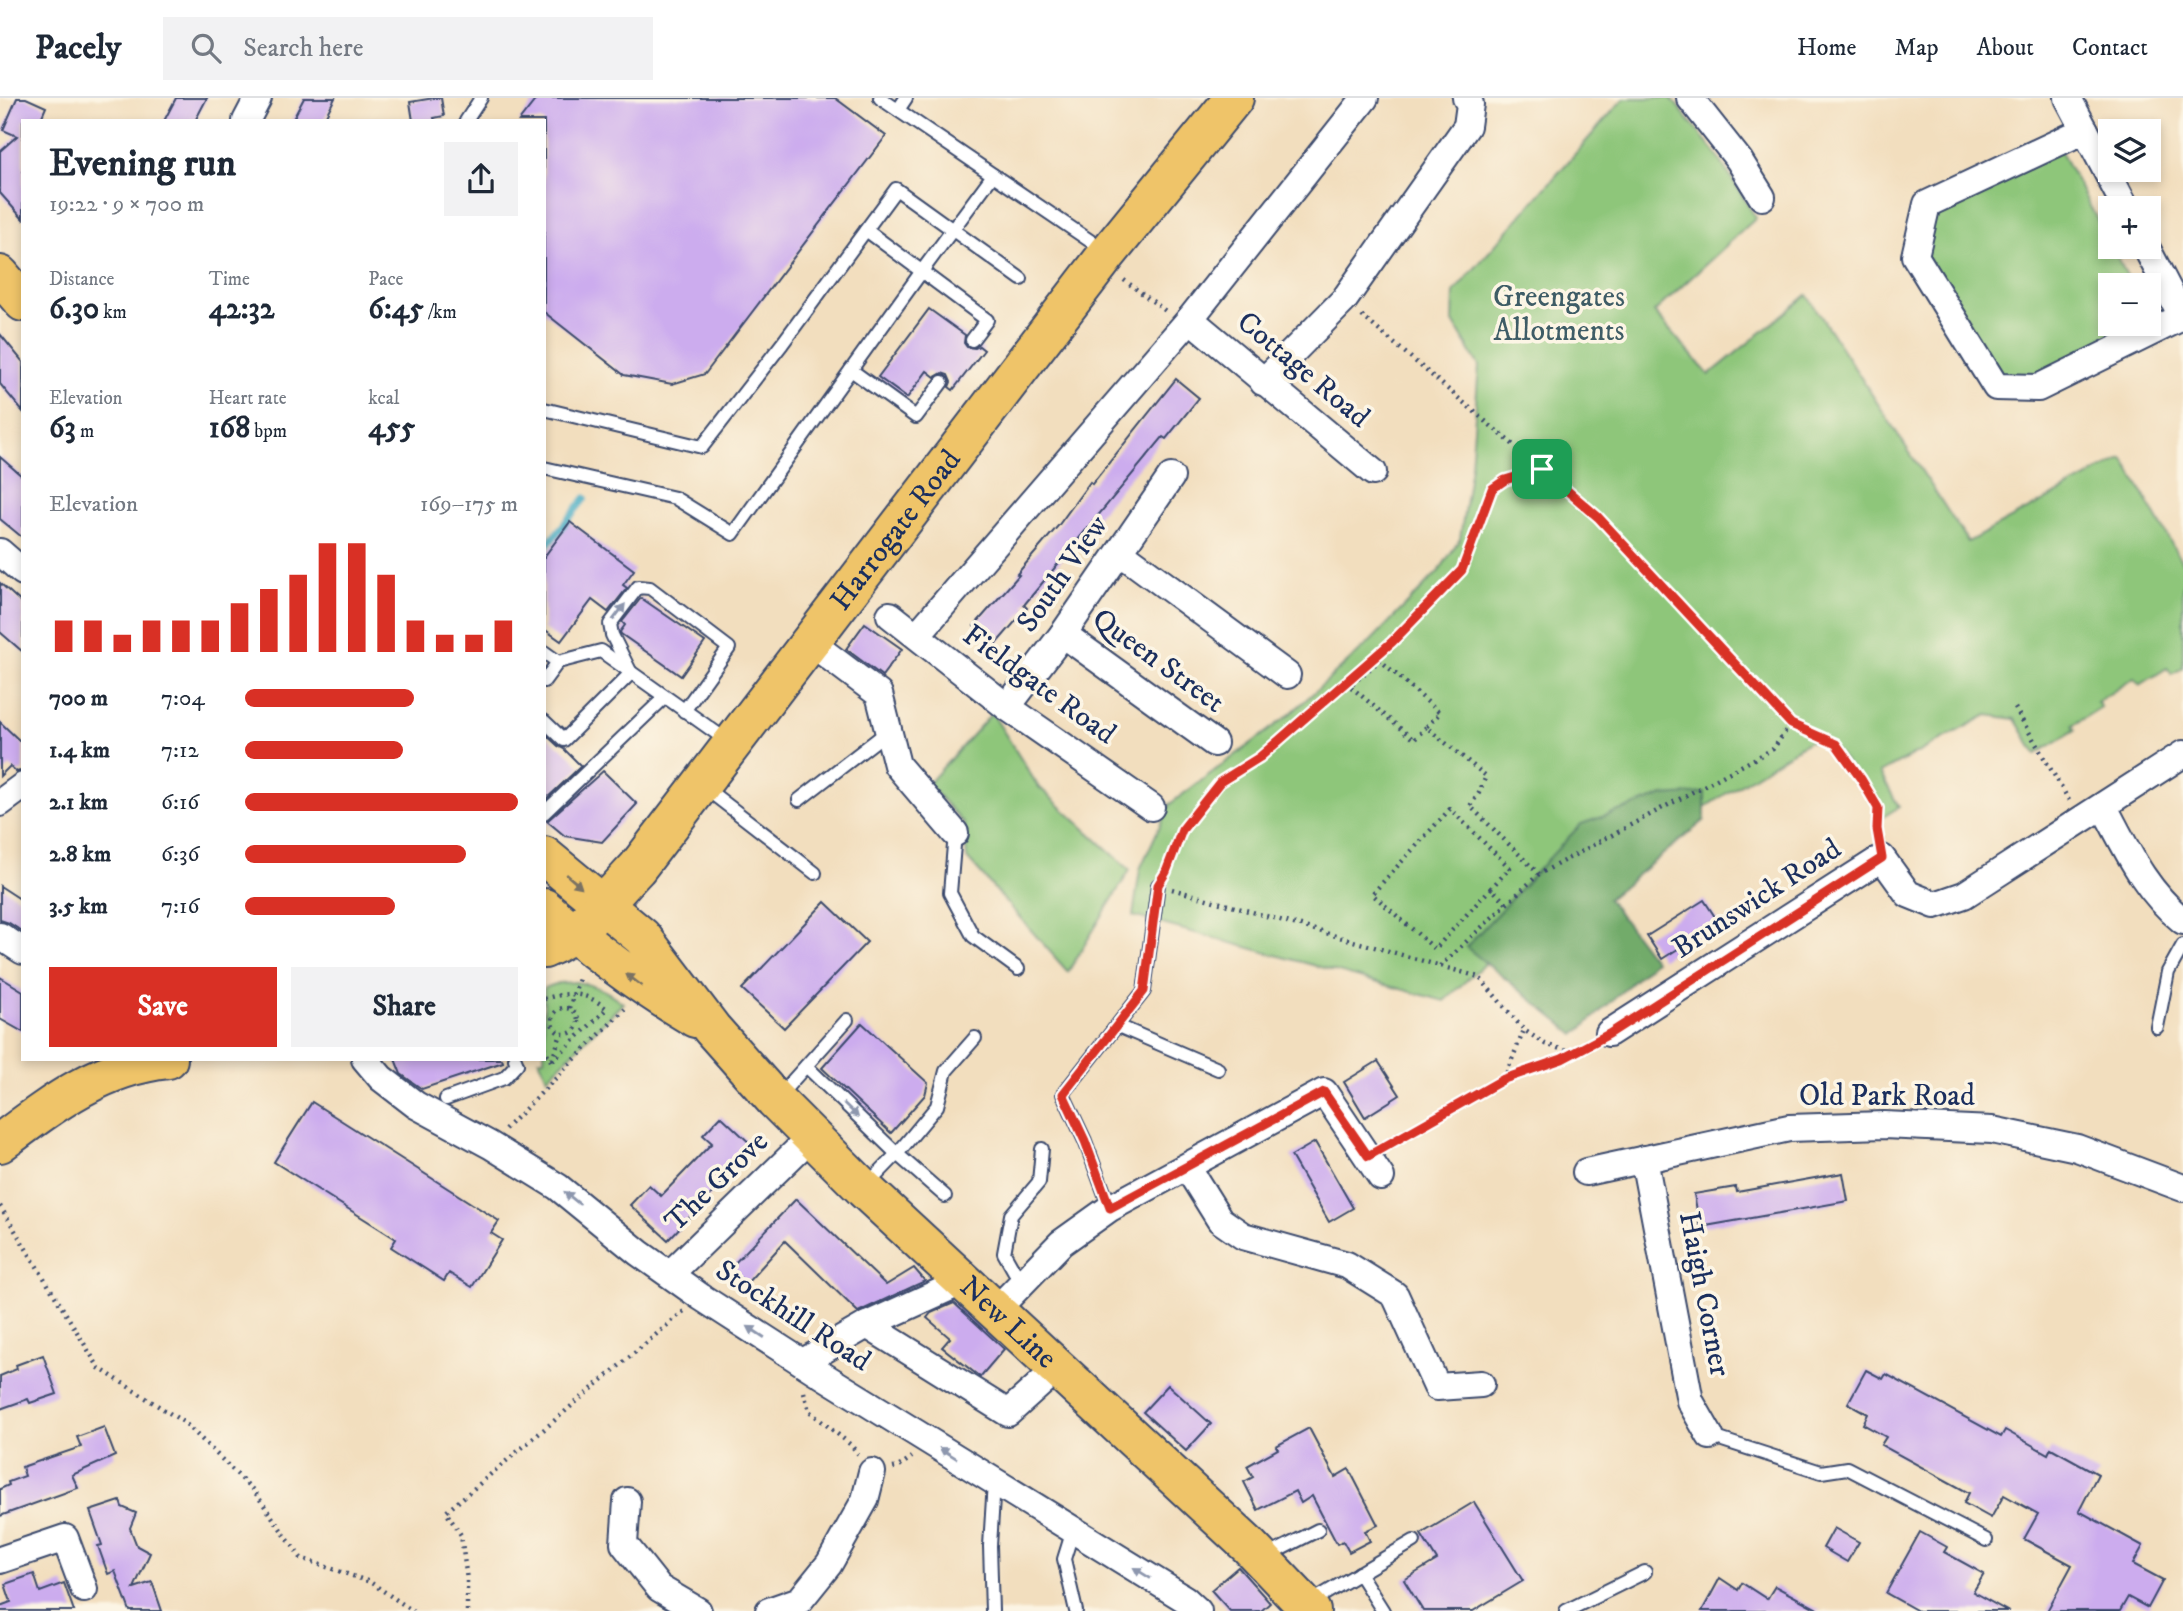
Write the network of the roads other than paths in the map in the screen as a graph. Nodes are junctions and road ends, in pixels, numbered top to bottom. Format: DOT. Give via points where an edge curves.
graph roads {
  1 [pos="258,98"];
  2 [pos="481,98"];
  3 [pos="880,98"];
  4 [pos="906,98"];
  5 [pos="1234,98"];
  6 [pos="1365,98"];
  7 [pos="1466,98"];
  8 [pos="1690,98"];
  9 [pos="2068,98"];
  10 [pos="898,110"];
  11 [pos="247,119"];
  12 [pos="467,119"];
  13 [pos="2085,130"];
  14 [pos="993,176"];
  15 [pos="2120,196"];
  16 [pos="1762,197"];
  17 [pos="954,229"];
  18 [pos="866,230"];
  19 [pos="1104,258"];
  20 [pos="2152,259"];
  21 [pos="922,271"];
  22 [pos="0,275"];
  23 [pos="1021,279"];
  24 [pos="21,300"];
  25 [pos="2183,318"];
  26 [pos="1188,322"];
  27 [pos="972,340"];
  28 [pos="852,370"];
  29 [pos="942,382"];
  30 [pos="1264,382"];
  31 [pos="546,409"];
  32 [pos="546,468"];
  33 [pos="1373,472"];
  34 [pos="1171,477"];
  35 [pos="0,552"];
  36 [pos="1120,552"];
  37 [pos="21,570"];
  38 [pos="890,615"];
  39 [pos="1063,634"];
  40 [pos="917,635"];
  41 [pos="810,642"];
  42 [pos="546,653"];
  43 [pos="558,662"];
  44 [pos="631,673"];
  45 [pos="1287,675"];
  46 [pos="546,678"];
  47 [pos="665,697"];
  48 [pos="1007,707"];
  49 [pos="684,711"];
  50 [pos="546,723"];
  51 [pos="887,732"];
  52 [pos="1214,743"];
  53 [pos="732,745"];
  54 [pos="2183,754"];
  55 [pos="701,785"];
  56 [pos="21,787"];
  57 [pos="799,800"];
  58 [pos="0,803"];
  59 [pos="1151,807"];
  60 [pos="2104,807"];
  61 [pos="546,811"];
  62 [pos="955,832"];
  63 [pos="546,858"];
  64 [pos="815,873"];
  65 [pos="1158,885"];
  66 [pos="603,907"];
  67 [pos="546,912"];
  68 [pos="2183,921"];
  69 [pos="0,936"];
  70 [pos="559,941"];
  71 [pos="2183,946"];
  72 [pos="21,950"];
  73 [pos="1018,969"];
  74 [pos="847,1020"];
  75 [pos="1118,1026"];
  76 [pos="2157,1027"];
  77 [pos="712,1029"];
  78 [pos="1609,1034"];
  79 [pos="975,1038"];
  80 [pos="156,1061"];
  81 [pos="367,1061"];
  82 [pos="516,1061"];
  83 [pos="806,1066"];
  84 [pos="1218,1069"];
  85 [pos="446,1099"];
  86 [pos="775,1100"];
  87 [pos="811,1137"];
  88 [pos="0,1143"];
  89 [pos="1042,1149"];
  90 [pos="897,1154"];
  91 [pos="1644,1159"];
  92 [pos="1187,1167"];
  93 [pos="1374,1167"];
  94 [pos="1586,1172"];
  95 [pos="2183,1188"];
  96 [pos="863,1189"];
  97 [pos="945,1196"];
  98 [pos="1110,1208"];
  99 [pos="670,1274"];
  100 [pos="964,1281"];
  101 [pos="1008,1297"];
  102 [pos="867,1325"];
  103 [pos="808,1366"];
  104 [pos="1058,1368"];
  105 [pos="1481,1384"];
  106 [pos="1710,1436"];
  107 [pos="872,1472"];
  108 [pos="994,1481"];
  109 [pos="627,1501"];
  110 [pos="1073,1530"];
  111 [pos="1318,1530"];
  112 [pos="1986,1540"];
  113 [pos="1414,1541"];
  114 [pos="1261,1559"];
  115 [pos="0,1560"];
  116 [pos="1644,1572"];
  117 [pos="1359,1573"];
  118 [pos="84,1590"];
  119 [pos="1187,1607"];
  120 [pos="1308,1608"];
  121 [pos="698,1611"];
  122 [pos="769,1611"];
  123 [pos="992,1611"];
  124 [pos="1076,1611"];
  125 [pos="1383,1611"];
  126 [pos="1566,1611"];
  1 -- 11 [label="street"];
  2 -- 12 [label="lane"];
  3 -- 10 [label="lane"];
  4 -- 10 [label="lane"];
  5 -- 19 [label="main road, Harrogate Road"];
  6 -- 26 [label="street"];
  7 -- 30 [label="street" via="1471,104 1467,126 1343,300"];
  8 -- 16 [label="street" via="1740,160"];
  9 -- 13 [label="street"];
  10 -- 14 [label="lane"];
  13 -- 15 [label="street"];
  13 -- 25 [label="street" via="1927,204 1915,256 1996,387 2038,388"];
  14 -- 17 [label="lane"];
  14 -- 19 [label="lane"];
  17 -- 18 [label="lane" via="896,189"];
  17 -- 21 [label="lane"];
  17 -- 23 [label="lane"];
  18 -- 21 [label="lane"];
  18 -- 31 [label="lane" via="702,447"];
  19 -- 41 [label="main road, Harrogate Road"];
  20 -- 25 [label="street"];
  21 -- 27 [label="lane" via="987,320"];
  21 -- 28 [label="lane"];
  22 -- 24 [label="main road"];
  26 -- 30 [label="street, Cottage Road"];
  26 -- 40 [label="street"];
  28 -- 29 [label="lane" via="916,417"];
  28 -- 32 [label="lane" via="733,534 675,498"];
  30 -- 33 [label="street, Cottage Road"];
  34 -- 36 [label="street, South View"];
  35 -- 37 [label="street"];
  36 -- 39 [label="street, South View"];
  36 -- 45 [label="street"];
  38 -- 40 [label="street, Fieldgate Road"];
  39 -- 48 [label="street, South View"];
  39 -- 52 [label="street, Queen Street"];
  40 -- 48 [label="street, Fieldgate Road"];
  41 -- 51 [label="street" via="879,694"];
  41 -- 53 [label="main road, Harrogate Road"];
  42 -- 43 [label="lane"];
  43 -- 44 [label="lane" via="601,651"];
  43 -- 46 [label="lane"];
  44 -- 47 [label="lane"];
  44 -- 49 [label="lane, one-way" via="610,624 638,587 650,588 729,649"];
  44 -- 50 [label="lane" via="564,740"];
  47 -- 49 [label="lane"];
  47 -- 61 [label="lane"];
  48 -- 59 [label="street, Fieldgate Road"];
  49 -- 53 [label="lane"];
  51 -- 57 [label="lane"];
  51 -- 62 [label="street" via="897,765"];
  53 -- 55 [label="main road, Harrogate Road"];
  54 -- 60 [label="street, Brunswick Road"];
  55 -- 64 [label="lane"];
  55 -- 66 [label="main road, Harrogate Road"];
  56 -- 58 [label="street"];
  60 -- 68 [label="street" via="2136,870"];
  60 -- 78 [label="street, Brunswick Road" via="1964,895 1936,905 1908,894 1882,858"];
  62 -- 73 [label="lane" via="950,893 973,936"];
  63 -- 66 [label="main road, New Line, one-way"];
  65 -- 75 [label="lane" via="1144,991"];
  66 -- 70 [label="main road, Harrogate Road"];
  66 -- 77 [label="main road, New Line" via="642,937"];
  67 -- 70 [label="main road, New Line"];
  69 -- 72 [label="street"];
  77 -- 70 [label="main road, New Line, one-way"];
  71 -- 76 [label="lane" via="2168,972"];
  74 -- 83 [label="lane"];
  75 -- 84 [label="lane"];
  75 -- 98 [label="lane" via="1063,1094"];
  77 -- 86 [label="main road, New Line"];
  79 -- 90 [label="lane" via="946,1071 937,1106"];
  80 -- 88 [label="main road" via="105,1074 78,1087"];
  99 -- 81 [label="street, Stockhill Road, one-way" via="558,1187 416,1105"];
  82 -- 85 [label="lane" via="504,1078"];
  83 -- 86 [label="lane"];
  83 -- 90 [label="lane, one-way"];
  86 -- 87 [label="main road, New Line"];
  87 -- 96 [label="main road, New Line"];
  87 -- 99 [label="street, The Grove"];
  89 -- 101 [label="lane" via="1039,1182 1011,1215 1003,1253"];
  90 -- 96 [label="lane"];
  90 -- 97 [label="lane"];
  91 -- 94 [label="street, Old Park Road"];
  91 -- 95 [label="street, Old Park Road" via="1789,1128 1884,1125 1992,1130 2077,1149"];
  91 -- 106 [label="street, Haigh Corner" via="1690,1401"];
  92 -- 93 [label="street" via="1324,1092"];
  92 -- 98 [label="street"];
  92 -- 105 [label="street" via="1220,1220 1243,1236 1347,1265 1395,1295 1437,1387"];
  96 -- 100 [label="main road, New Line"];
  98 -- 101 [label="street" via="1061,1243"];
  103 -- 99 [label="street, Stockhill Road, one-way"];
  100 -- 101 [label="main road, New Line"];
  100 -- 102 [label="street"];
  101 -- 104 [label="main road, New Line"];
  102 -- 103 [label="street"];
  102 -- 104 [label="street" via="1008,1413"];
  108 -- 103 [label="street, Stockhill Road, one-way"];
  104 -- 114 [label="main road, New Line"];
  106 -- 112 [label="lane" via="1821,1472 1847,1468"];
  107 -- 122 [label="street" via="865,1500 829,1564 800,1600"];
  108 -- 110 [label="street, Stockhill Road"];
  108 -- 123 [label="lane"];
  109 -- 121 [label="street" via="624,1544 659,1588"];
  119 -- 110 [label="street, Stockhill Road, one-way"];
  110 -- 124 [label="lane" via="1064,1559"];
  111 -- 114 [label="lane"];
  113 -- 117 [label="lane"];
  114 -- 120 [label="main road, New Line"];
  115 -- 118 [label="street" via="65,1538"];
  116 -- 126 [label="lane"];
  117 -- 120 [label="lane"];
  117 -- 125 [label="lane"];
}
